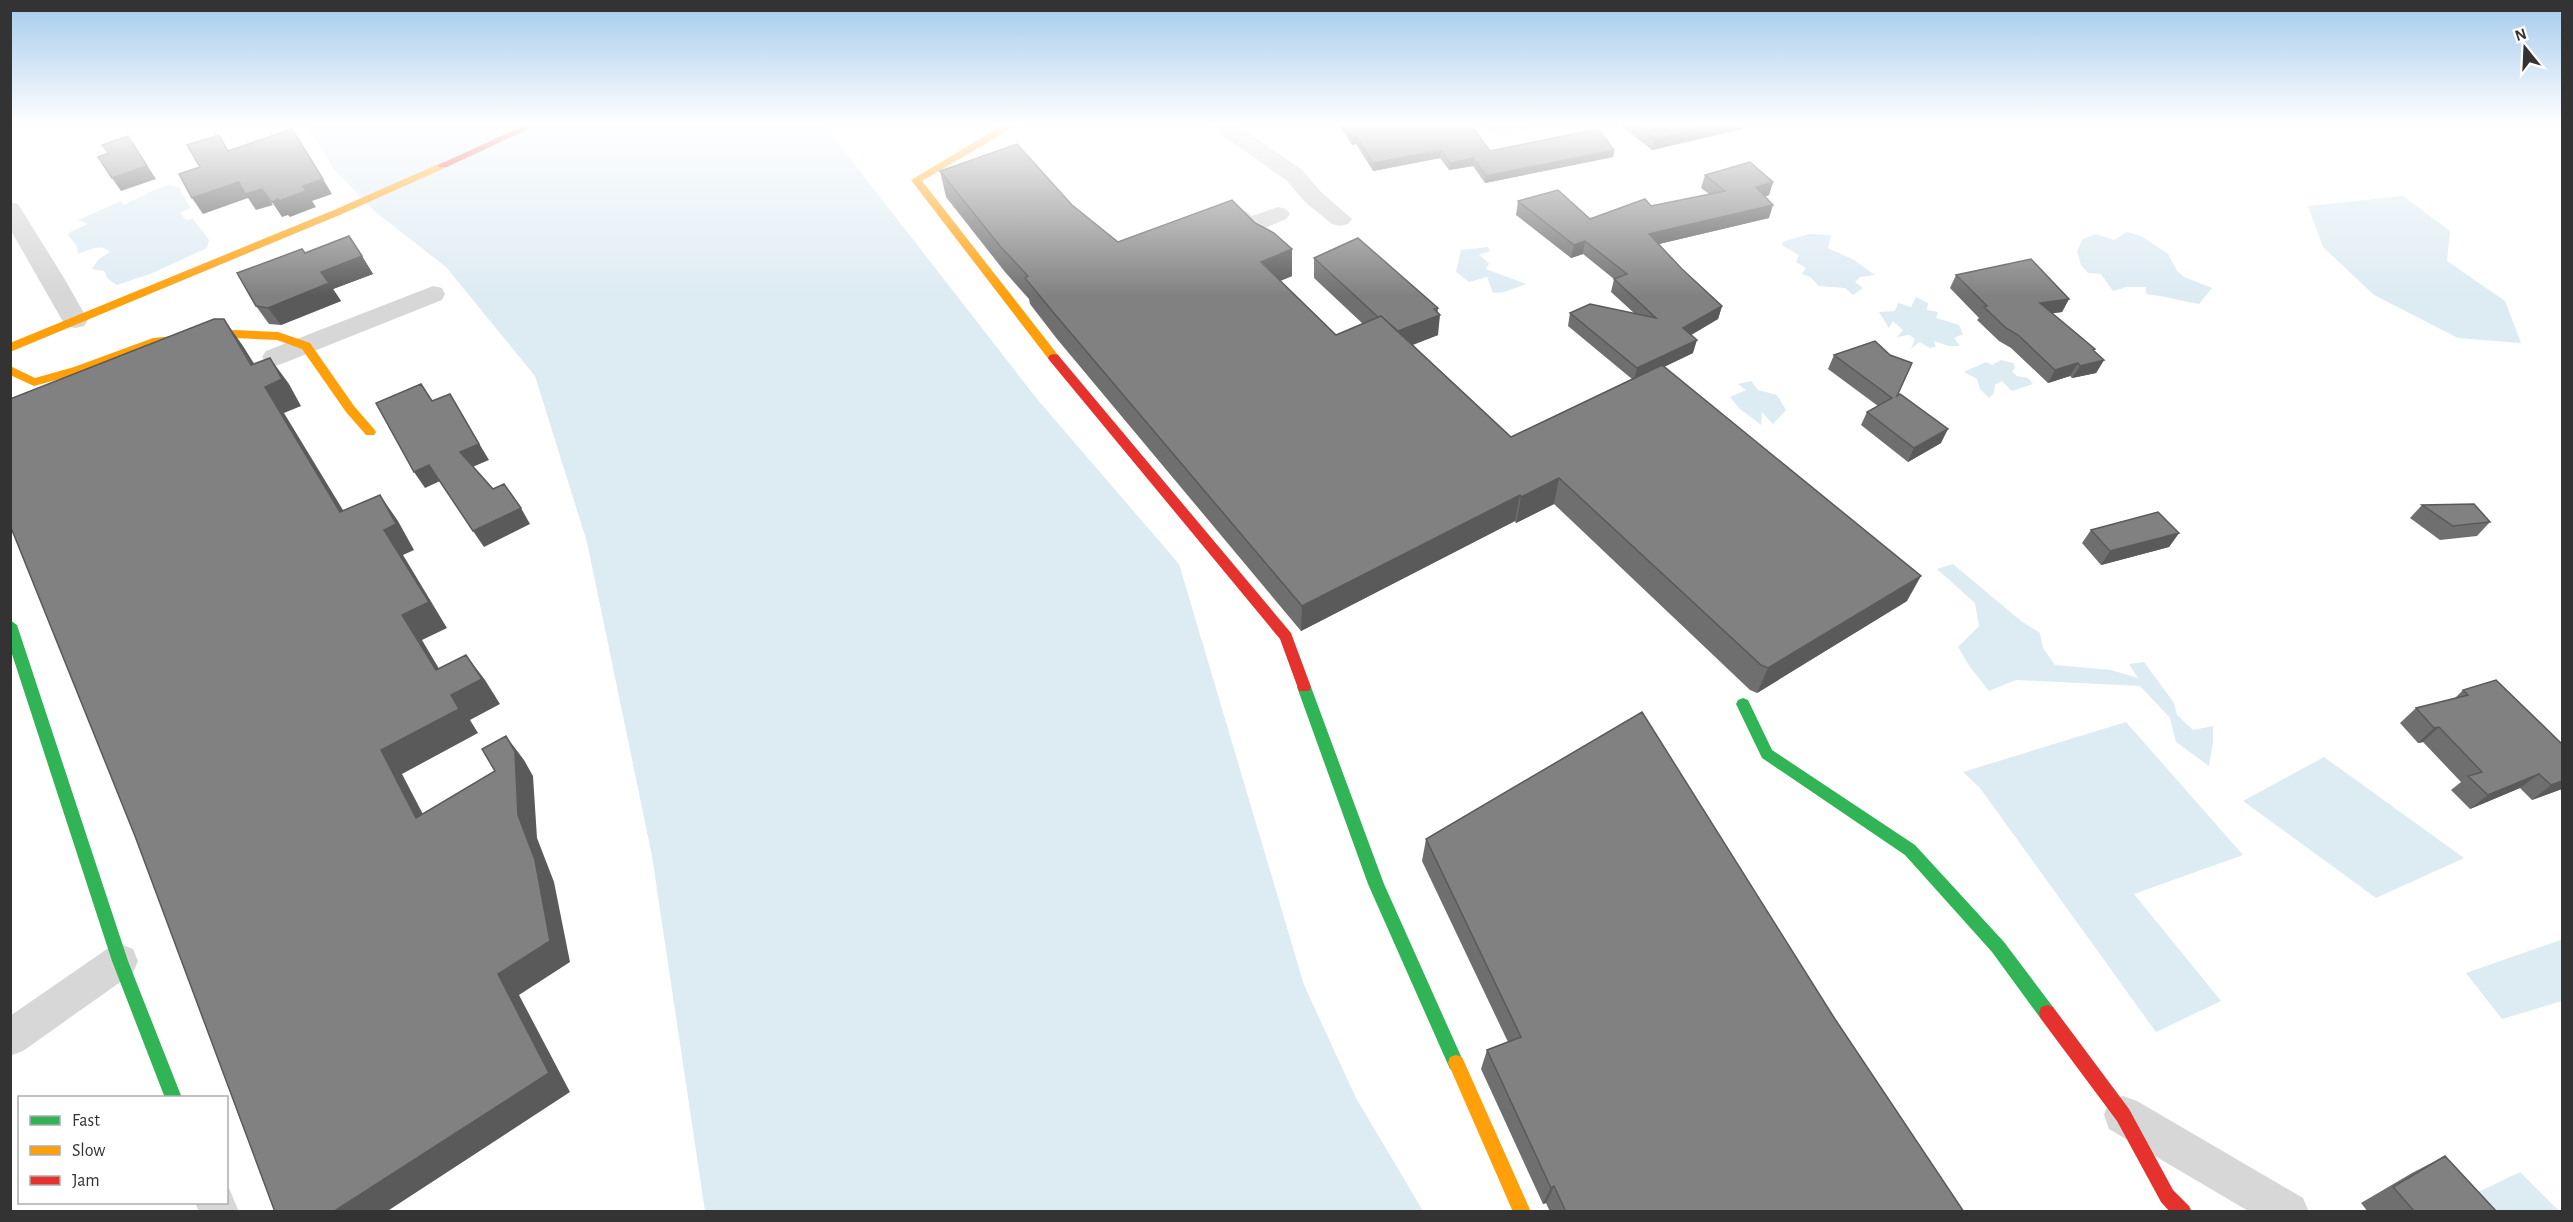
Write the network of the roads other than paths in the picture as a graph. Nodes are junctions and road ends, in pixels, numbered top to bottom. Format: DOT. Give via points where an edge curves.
graph roads {
  1 [pos="405,182"];
  2 [pos="918,182"];
  3 [pos="1300,182"];
  4 [pos="10,209"];
  5 [pos="1278,214"];
  6 [pos="1340,219"];
  7 [pos="1248,225"];
  8 [pos="1195,230"];
  9 [pos="1269,245"];
  10 [pos="433,294"];
  11 [pos="75,320"];
  12 [pos="306,345"];
  13 [pos="10,348"];
  14 [pos="275,357"];
  15 [pos="10,370"];
  16 [pos="370,432"];
  17 [pos="10,625"];
  18 [pos="1743,704"];
  19 [pos="120,961"];
  20 [pos="10,1038"];
  21 [pos="173,1096"];
  22 [pos="2123,1115"];
  23 [pos="1522,1212"];
  24 [pos="2183,1212"];
  25 [pos="2289,1212"];
  1 -- 11 [label="street"];
  2 -- 23 [label="street" via="1051,354 1286,637 1376,884"];
  3 -- 6 [label="street"];
  4 -- 11 [label="street" via="60,287"];
  5 -- 7 [label="street"];
  7 -- 8 [label="street" via="1238,215"];
  7 -- 9 [label="street"];
  10 -- 12 [label="street"];
  11 -- 13 [label="street"];
  12 -- 14 [label="street"];
  12 -- 15 [label="street" via="278,336 235,334 153,342 34,382"];
  12 -- 16 [label="street"];
  17 -- 19 [label="street"];
  18 -- 22 [label="street" via="1767,754 1910,850 1998,947"];
  19 -- 20 [label="street"];
  19 -- 21 [label="street"];
  22 -- 24 [label="street" via="2167,1196"];
  22 -- 25 [label="street"];
}
